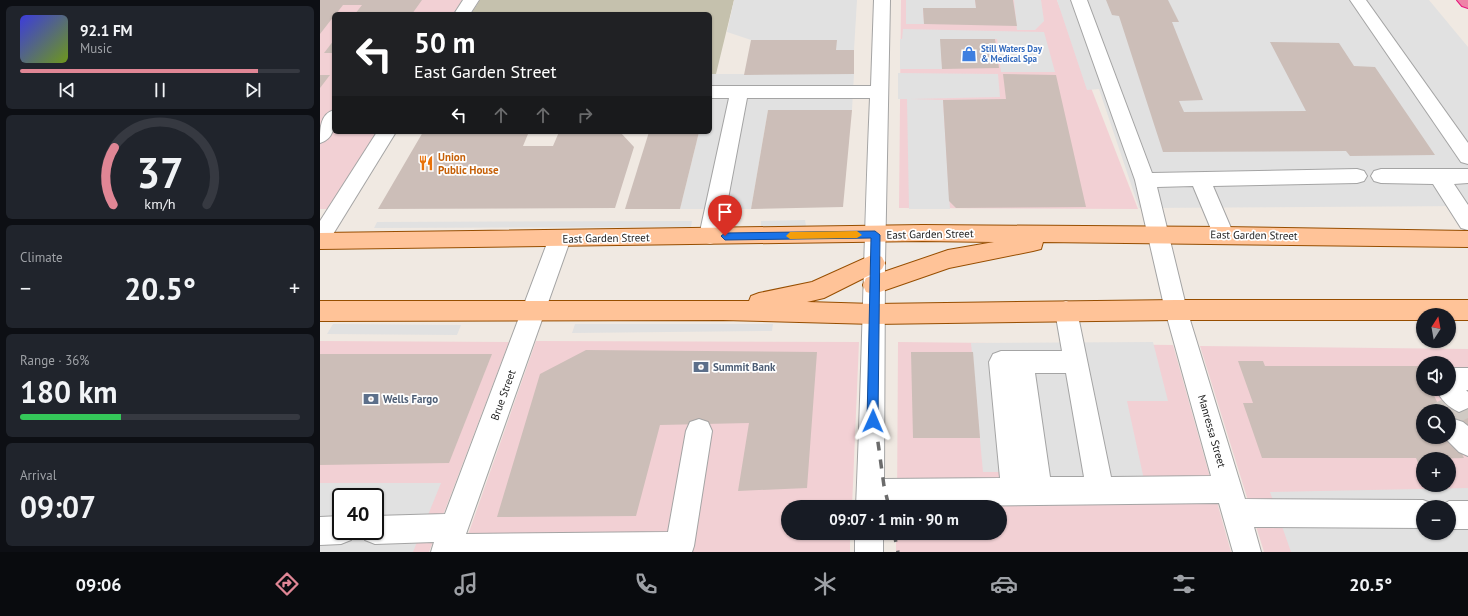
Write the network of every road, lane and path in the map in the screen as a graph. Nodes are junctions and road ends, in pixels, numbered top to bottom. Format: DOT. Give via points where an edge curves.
graph roads {
  1 [pos="471,0"];
  2 [pos="882,0"];
  3 [pos="1078,0"];
  4 [pos="1358,0"];
  5 [pos="1465,0"];
  6 [pos="1468,3"];
  7 [pos="463,12"];
  8 [pos="712,92"];
  9 [pos="739,92"];
  10 [pos="879,92"];
  11 [pos="332,119"];
  12 [pos="387,134"];
  13 [pos="320,136"];
  14 [pos="1468,157"];
  15 [pos="1356,176"];
  16 [pos="1381,176"];
  17 [pos="1468,176"];
  18 [pos="1438,177"];
  19 [pos="1200,179"];
  20 [pos="1145,180"];
  21 [pos="1468,222"];
  22 [pos="1087,233"];
  23 [pos="1158,234"];
  24 [pos="1223,234"];
  25 [pos="875,235"];
  26 [pos="710,236"];
  27 [pos="560,238"];
  28 [pos="1468,239"];
  29 [pos="320,240"];
  30 [pos="874,263"];
  31 [pos="874,285"];
  32 [pos="534,310"];
  33 [pos="723,310"];
  34 [pos="1176,310"];
  35 [pos="320,311"];
  36 [pos="1066,311"];
  37 [pos="1467,311"];
  38 [pos="874,314"];
  39 [pos="1076,362"];
  40 [pos="699,431"];
  41 [pos="1100,490"];
  42 [pos="1027,491"];
  43 [pos="870,500"];
  44 [pos="1232,501"];
  45 [pos="1416,514"];
  46 [pos="1456,514"];
  47 [pos="1468,515"];
  48 [pos="332,530"];
  49 [pos="320,531"];
  50 [pos="384,532"];
  51 [pos="869,540"];
  52 [pos="449,543"];
  53 [pos="869,552"];
  54 [pos="1247,552"];
  1 -- 7 [label="street"];
  2 -- 10 [label="street"];
  3 -- 20 [label="street, Manressa Street"];
  4 -- 14 [label="street"];
  5 -- 6 [label="highway"];
  8 -- 9 [label="street"];
  9 -- 10 [label="street"];
  9 -- 26 [label="street"];
  10 -- 25 [label="street"];
  11 -- 13 [label="street"];
  12 -- 29 [label="street"];
  15 -- 19 [label="street"];
  16 -- 18 [label="street"];
  17 -- 18 [label="street"];
  18 -- 21 [label="street"];
  19 -- 20 [label="street"];
  19 -- 24 [label="street"];
  20 -- 23 [label="street, Manressa Street"];
  22 -- 23 [label="main road, East Garden Street"];
  22 -- 25 [label="main road, East Garden Street"];
  22 -- 31 [label="main road" via="948,259"];
  23 -- 24 [label="main road, East Garden Street"];
  23 -- 34 [label="street, Manressa Street"];
  24 -- 28 [label="main road, East Garden Street"];
  25 -- 26 [label="main road, East Garden Street"];
  25 -- 30 [label="street"];
  26 -- 27 [label="main road, East Garden Street"];
  27 -- 29 [label="main road, East Garden Street"];
  27 -- 32 [label="street, Brue Street"];
  30 -- 31 [label="street"];
  30 -- 33 [label="main road" via="816,290"];
  31 -- 38 [label="street"];
  32 -- 33 [label="main road"];
  32 -- 35 [label="main road"];
  32 -- 52 [label="street, Brue Street"];
  33 -- 38 [label="main road"];
  34 -- 36 [label="main road"];
  34 -- 37 [label="main road"];
  34 -- 44 [label="street, Manressa Street"];
  36 -- 38 [label="main road"];
  36 -- 39 [label="street"];
  38 -- 43 [label="street"];
  39 -- 41 [label="street"];
  39 -- 42 [label="street" via="1001,362"];
  40 -- 52 [label="street" via="680,546"];
  41 -- 42 [label="street"];
  41 -- 44 [label="street"];
  42 -- 43 [label="street"];
  44 -- 45 [label="street"];
  44 -- 54 [label="street, Manressa Street"];
  46 -- 47 [label="street"];
  48 -- 49 [label="street"];
  50 -- 52 [label="street"];
  51 -- 53 [label="street"];
}
